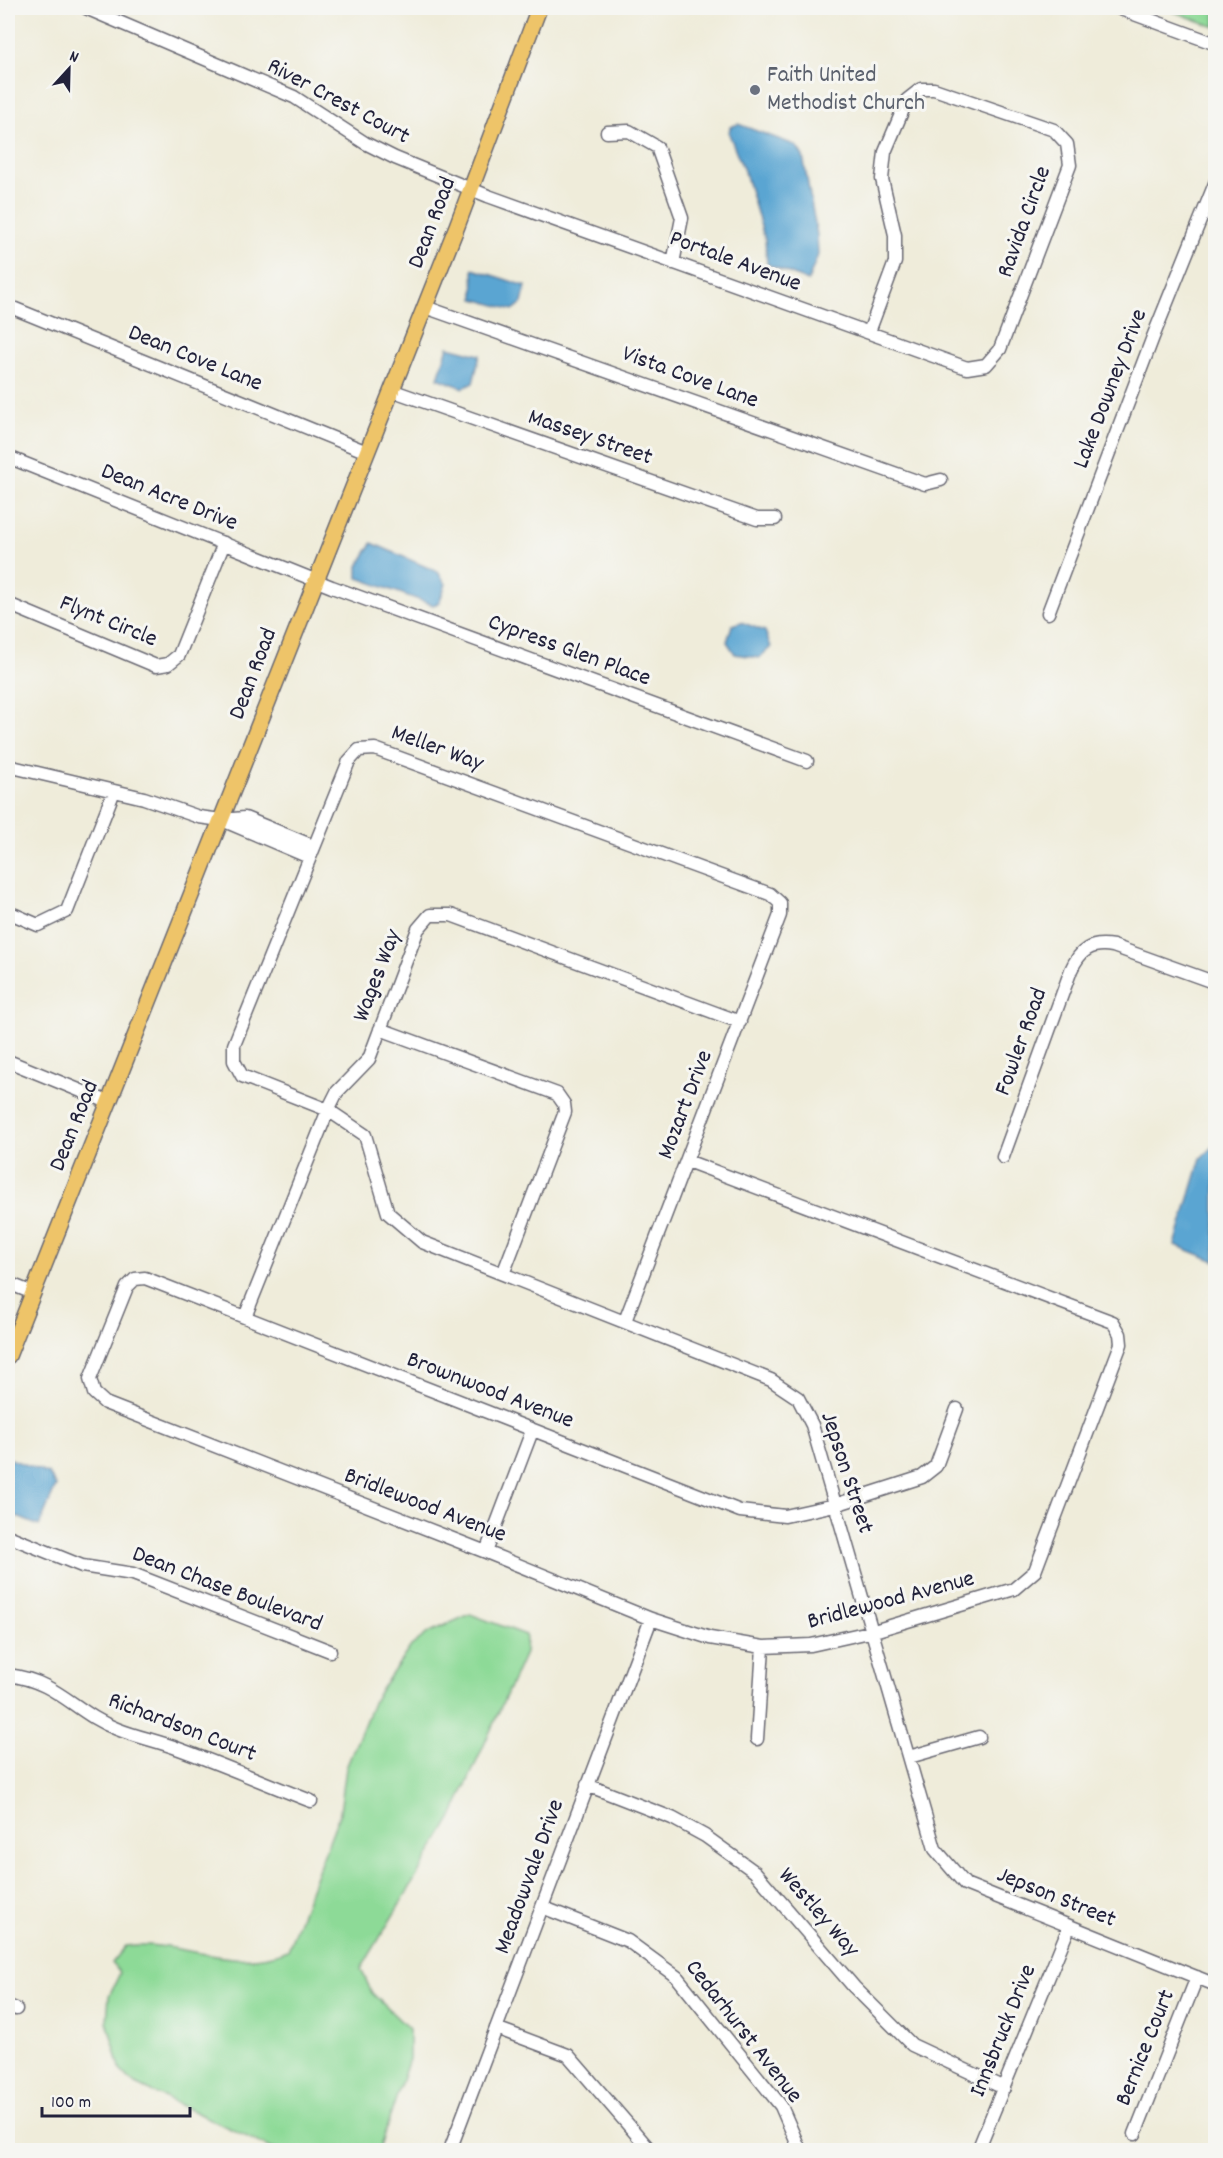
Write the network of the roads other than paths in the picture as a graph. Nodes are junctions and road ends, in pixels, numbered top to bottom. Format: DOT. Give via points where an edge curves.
graph roads {
  1 [pos="86,8"];
  2 [pos="539,8"];
  3 [pos="1118,8"];
  4 [pos="1215,44"];
  5 [pos="607,132"];
  6 [pos="1215,181"];
  7 [pos="471,189"];
  8 [pos="673,262"];
  9 [pos="8,306"];
  10 [pos="425,307"];
  11 [pos="869,332"];
  12 [pos="986,365"];
  13 [pos="391,390"];
  14 [pos="367,452"];
  15 [pos="8,457"];
  16 [pos="941,480"];
  17 [pos="775,519"];
  18 [pos="224,543"];
  19 [pos="316,579"];
  20 [pos="8,604"];
  21 [pos="1048,613"];
  22 [pos="807,761"];
  23 [pos="8,766"];
  24 [pos="114,791"];
  25 [pos="221,820"];
  26 [pos="311,851"];
  27 [pos="780,903"];
  28 [pos="8,912"];
  29 [pos="1215,983"];
  30 [pos="740,1022"];
  31 [pos="380,1029"];
  32 [pos="8,1061"];
  33 [pos="234,1061"];
  34 [pos="108,1102"];
  35 [pos="328,1110"];
  36 [pos="1004,1158"];
  37 [pos="687,1161"];
  38 [pos="503,1274"];
  39 [pos="135,1279"];
  40 [pos="8,1283"];
  41 [pos="33,1293"];
  42 [pos="245,1317"];
  43 [pos="625,1321"];
  44 [pos="8,1356"];
  45 [pos="957,1409"];
  46 [pos="532,1431"];
  47 [pos="835,1505"];
  48 [pos="8,1536"];
  49 [pos="486,1552"];
  50 [pos="651,1619"];
  51 [pos="874,1631"];
  52 [pos="763,1647"];
  53 [pos="330,1651"];
  54 [pos="8,1676"];
  55 [pos="979,1737"];
  56 [pos="757,1739"];
  57 [pos="909,1757"];
  58 [pos="587,1785"];
  59 [pos="311,1801"];
  60 [pos="542,1907"];
  61 [pos="1069,1927"];
  62 [pos="1197,1977"];
  63 [pos="1215,1985"];
  64 [pos="496,2028"];
  65 [pos="1004,2088"];
  66 [pos="1135,2134"];
  67 [pos="450,2151"];
  68 [pos="650,2151"];
  69 [pos="800,2151"];
  70 [pos="978,2151"];
  1 -- 7 [label="street, River Crest Court" via="294,97 385,153"];
  2 -- 7 [label="main road, Dean Road"];
  3 -- 4 [label="street"];
  5 -- 8 [label="street" via="629,131 657,147 682,218"];
  6 -- 21 [label="street, Lake Downey Drive"];
  7 -- 8 [label="street, Portale Avenue"];
  7 -- 10 [label="main road, Dean Road"];
  8 -- 11 [label="street, Portale Avenue"];
  9 -- 14 [label="street, Dean Cove Lane"];
  10 -- 13 [label="main road, Dean Road"];
  10 -- 16 [label="street, Vista Cove Lane" via="925,484"];
  11 -- 12 [label="street, Portale Avenue" via="967,368"];
  11 -- 12 [label="street, Ravida Circle" via="895,262 895,235 882,179 885,152 907,100 921,89 934,89 1054,130 1067,144 1070,165 1000,350"];
  13 -- 14 [label="main road, Dean Road"];
  13 -- 17 [label="street, Massey Street" via="757,519"];
  14 -- 19 [label="main road, Dean Road"];
  15 -- 18 [label="street, Dean Acre Drive"];
  18 -- 19 [label="street, Dean Acre Drive"];
  18 -- 20 [label="street, Flynt Circle" via="179,655 168,664 156,666"];
  19 -- 22 [label="street, Cypress Glen Place"];
  19 -- 25 [label="main road, Dean Road"];
  23 -- 24 [label="street"];
  24 -- 25 [label="street"];
  24 -- 28 [label="street" via="67,911 38,925"];
  25 -- 26 [label="street" via="245,818"];
  25 -- 34 [label="main road, Dean Road"];
  26 -- 27 [label="street, Meller Way" via="349,760 359,750 375,748 770,894"];
  26 -- 33 [label="street, Meller Way" via="234,1045"];
  27 -- 30 [label="street, Mozart Drive" via="780,915"];
  29 -- 36 [label="street, Fowler Road" via="1113,946 1089,947 1071,970"];
  30 -- 31 [label="street, Wages Way" via="451,915 430,915 418,929"];
  30 -- 37 [label="street, Mozart Drive"];
  31 -- 35 [label="street, Wages Way" via="369,1059 337,1092"];
  31 -- 38 [label="street" via="557,1094 564,1104 565,1113"];
  32 -- 34 [label="street"];
  33 -- 35 [label="street, Jepson Street" via="242,1076"];
  34 -- 41 [label="main road, Dean Road"];
  35 -- 38 [label="street, Jepson Street" via="364,1135 388,1213 422,1242"];
  35 -- 42 [label="street, Wages Way"];
  37 -- 43 [label="street, Mozart Drive"];
  37 -- 51 [label="street, Bridlewood Avenue" via="1113,1322 1120,1334 1121,1344 1035,1571 1014,1589"];
  38 -- 43 [label="street, Jepson Street"];
  39 -- 42 [label="street, Brownwood Avenue" via="145,1278"];
  39 -- 49 [label="street, Bridlewood Avenue" via="128,1287 90,1379 94,1393 105,1403"];
  40 -- 41 [label="street"];
  41 -- 44 [label="main road, Dean Road"];
  42 -- 46 [label="street, Brownwood Avenue"];
  43 -- 47 [label="street, Jepson Street" via="771,1380 798,1398 812,1425"];
  45 -- 47 [label="street, Brownwood Avenue" via="936,1466 922,1477"];
  46 -- 47 [label="street, Brownwood Avenue" via="740,1511 785,1516"];
  46 -- 49 [label="street"];
  47 -- 51 [label="street, Jepson Street"];
  48 -- 53 [label="street, Dean Chase Boulevard" via="82,1566 133,1574"];
  49 -- 50 [label="street, Bridlewood Avenue"];
  50 -- 52 [label="street, Bridlewood Avenue" via="710,1638"];
  50 -- 58 [label="street, Meadowvale Drive"];
  51 -- 52 [label="street, Bridlewood Avenue" via="811,1645"];
  51 -- 57 [label="street, Jepson Street"];
  52 -- 56 [label="street"];
  54 -- 59 [label="street, Richardson Court" via="24,1677 61,1692 116,1729 177,1748"];
  55 -- 57 [label="street"];
  57 -- 61 [label="street, Jepson Street" via="935,1849 965,1884"];
  58 -- 60 [label="street, Meadowvale Drive"];
  58 -- 65 [label="street, Westley Way" via="672,1818 755,1872 855,1987 912,2045"];
  60 -- 64 [label="street, Meadowvale Drive"];
  60 -- 69 [label="street, Cedarhurst Avenue" via="628,1941 677,1977 781,2106"];
  61 -- 62 [label="street, Jepson Street"];
  61 -- 65 [label="street, Innsbruck Drive"];
  62 -- 63 [label="street, Jepson Street"];
  62 -- 66 [label="street, Bernice Court"];
  64 -- 67 [label="street, Meadowvale Drive"];
  64 -- 68 [label="street" via="568,2055"];
  65 -- 70 [label="street, Innsbruck Drive"];
}
